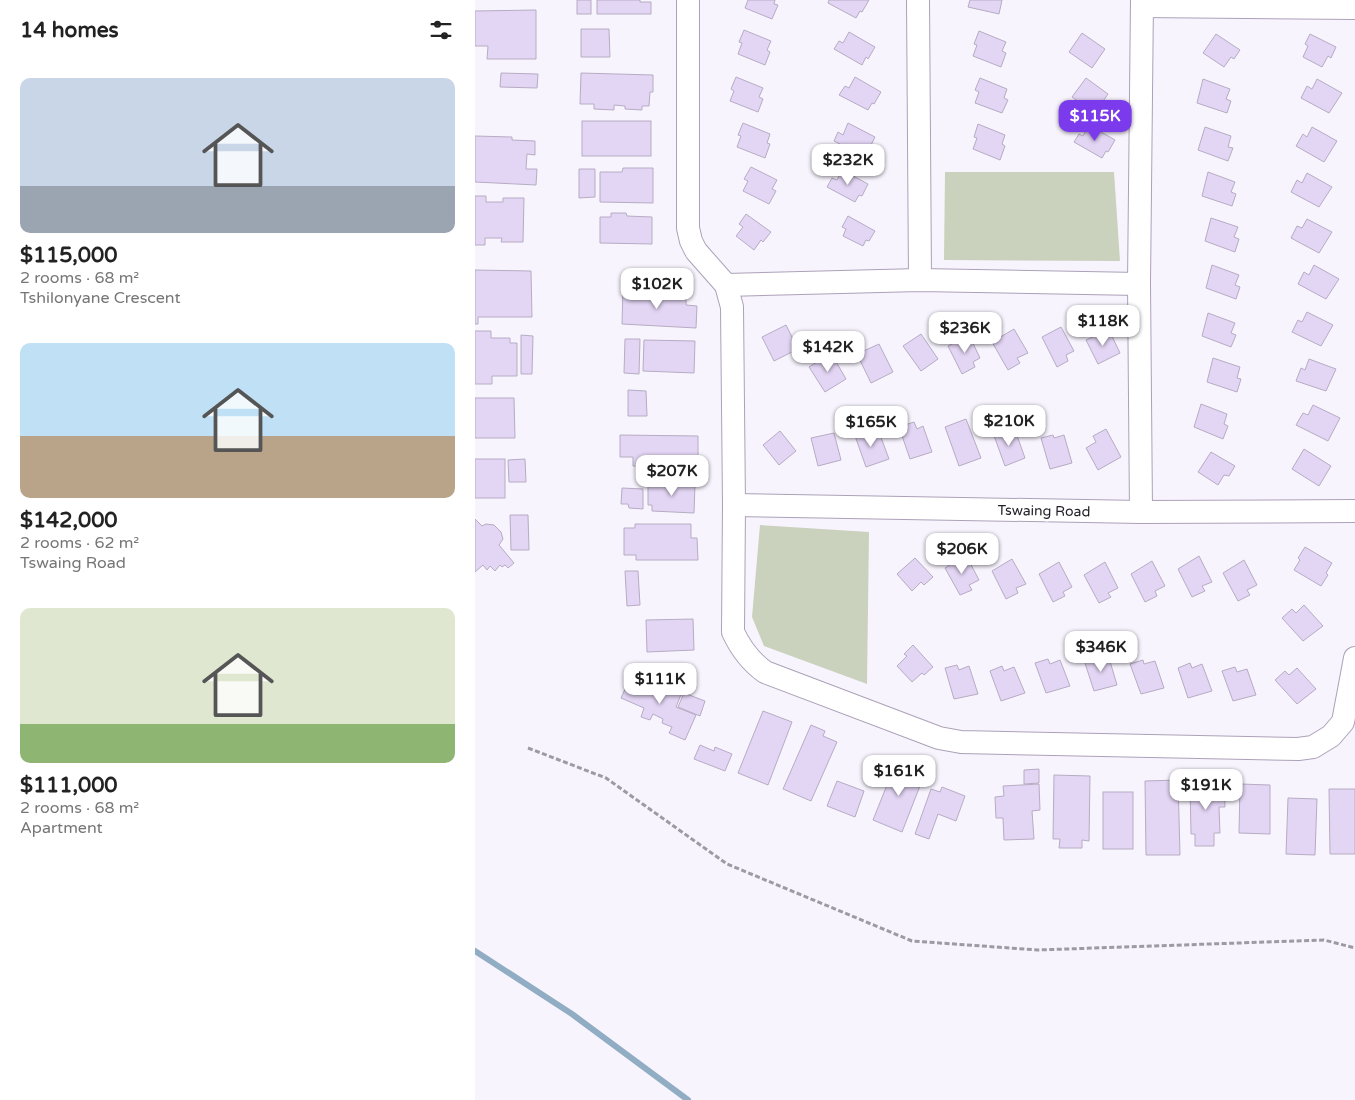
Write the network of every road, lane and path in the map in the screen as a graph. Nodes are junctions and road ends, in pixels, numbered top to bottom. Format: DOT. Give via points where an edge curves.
graph roads {
  1 [pos="688,0"];
  2 [pos="918,0"];
  3 [pos="1142,3"];
  4 [pos="1355,8"];
  5 [pos="920,280"];
  6 [pos="726,284"];
  7 [pos="1139,284"];
  8 [pos="734,504"];
  9 [pos="1355,511"];
  10 [pos="1141,512"];
  11 [pos="1355,658"];
  12 [pos="528,748"];
  13 [pos="1355,948"];
  1 -- 6 [label="street" via="688,228 696,251"];
  2 -- 5 [label="street"];
  3 -- 4 [label="street"];
  3 -- 7 [label="street"];
  5 -- 6 [label="street"];
  5 -- 7 [label="street"];
  6 -- 8 [label="street" via="732,307"];
  7 -- 10 [label="street"];
  8 -- 10 [label="street, Tswaing Road"];
  8 -- 11 [label="street" via="733,632 755,665 765,672 939,738 970,742 1313,747 1331,736 1343,722"];
  9 -- 10 [label="street, Tswaing Road"];
  12 -- 13 [label="path" via="606,778 727,864 912,941 1038,950 1324,940"];
}
